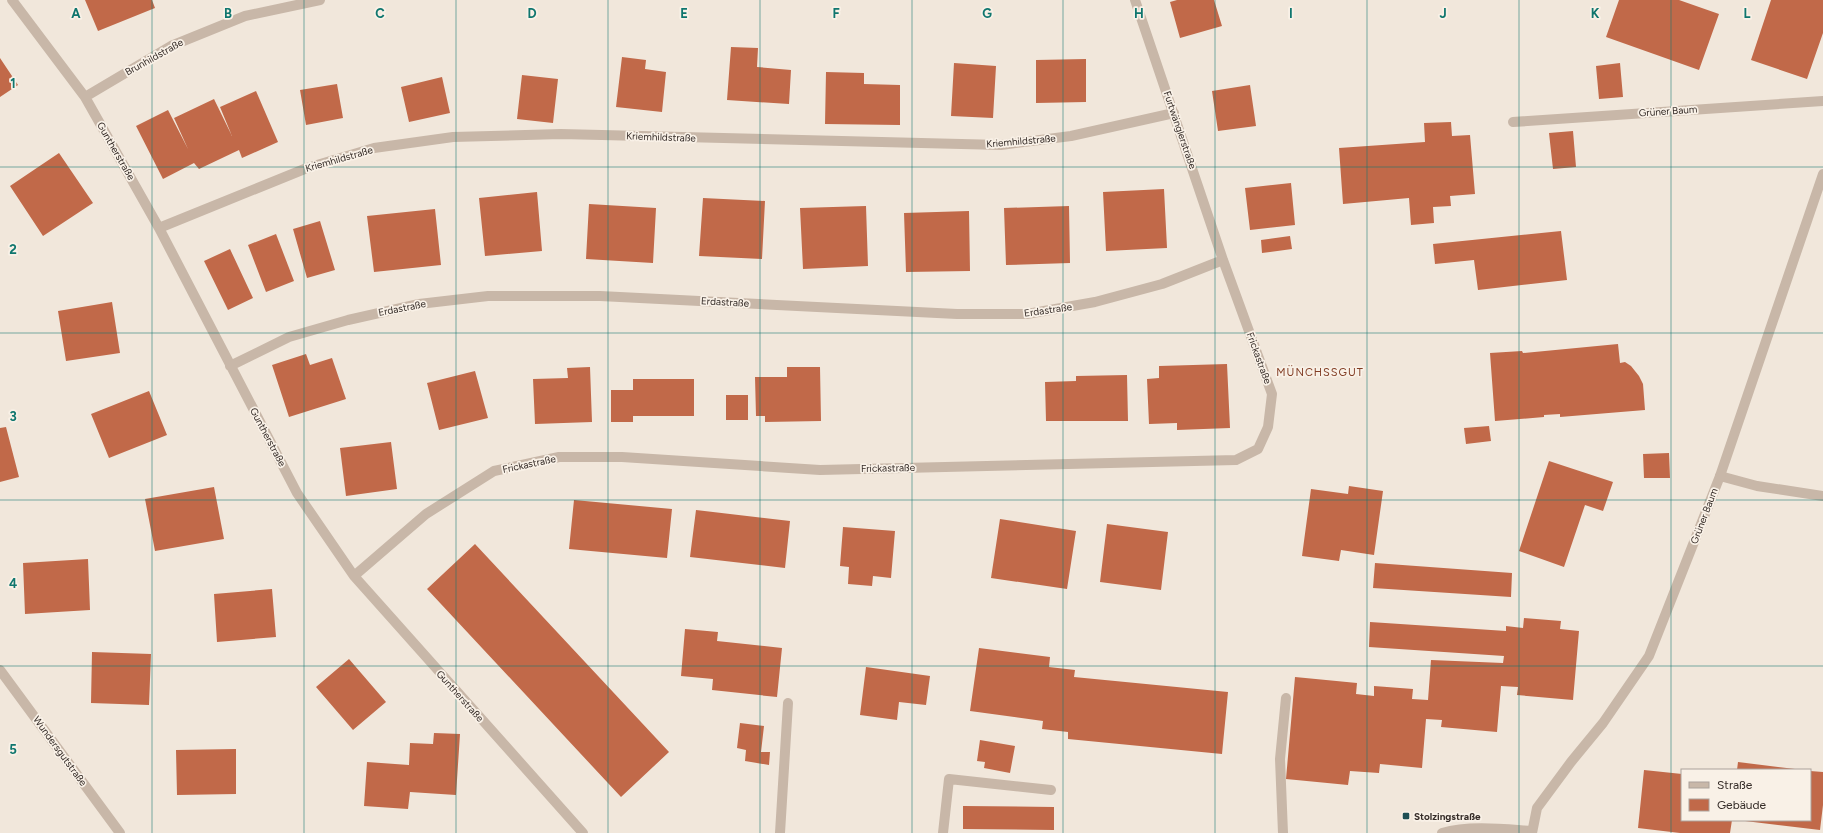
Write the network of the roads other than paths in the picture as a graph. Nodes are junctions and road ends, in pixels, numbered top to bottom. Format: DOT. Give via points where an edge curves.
graph roads {
  1 [pos="12,0"];
  2 [pos="320,0"];
  3 [pos="1135,0"];
  4 [pos="84,97"];
  5 [pos="1823,101"];
  6 [pos="1174,113"];
  7 [pos="1513,122"];
  8 [pos="1823,174"];
  9 [pos="160,228"];
  10 [pos="1223,260"];
  11 [pos="230,366"];
  12 [pos="1720,476"];
  13 [pos="1823,496"];
  14 [pos="354,576"];
  15 [pos="0,670"];
  16 [pos="1286,698"];
  17 [pos="788,703"];
  18 [pos="1051,790"];
  19 [pos="1532,832"];
  20 [pos="120,833"];
  21 [pos="583,833"];
  22 [pos="780,833"];
  23 [pos="943,833"];
  24 [pos="1283,833"];
  25 [pos="1442,833"];
  1 -- 4 [label="street, Guntherstraße"];
  2 -- 4 [label="street, Brunhildstraße" via="245,16 171,46"];
  3 -- 6 [label="street, Furtwänglerstraße"];
  4 -- 9 [label="street, Guntherstraße"];
  5 -- 7 [label="street, Grüner Baum"];
  6 -- 9 [label="street, Kriemhildstraße" via="1071,136 1001,145 561,134 453,137 374,148 307,168"];
  6 -- 10 [label="street, Furtwänglerstraße"];
  8 -- 12 [label="street, Grüner Baum"];
  9 -- 11 [label="street, Guntherstraße"];
  10 -- 11 [label="street, Erdastraße" via="1155,286 1095,302 1027,314 957,314 600,296 488,296 419,304 348,320 289,337"];
  10 -- 14 [label="street, Frickastraße" via="1272,394 1268,427 1258,449 1236,460 820,470 622,457 560,457 494,471 426,514"];
  11 -- 14 [label="street, Guntherstraße" via="297,493"];
  12 -- 13 [label="street" via="1757,486"];
  12 -- 19 [label="street, Grüner Baum" via="1649,656 1603,723 1537,808"];
  14 -- 21 [label="street, Guntherstraße"];
  15 -- 20 [label="street, Wundersgutstraße"];
  16 -- 24 [label="street" via="1280,759"];
  17 -- 22 [label="street"];
  18 -- 23 [label="street" via="948,779"];
  19 -- 25 [label="street" via="1494,828 1454,829"];
}
